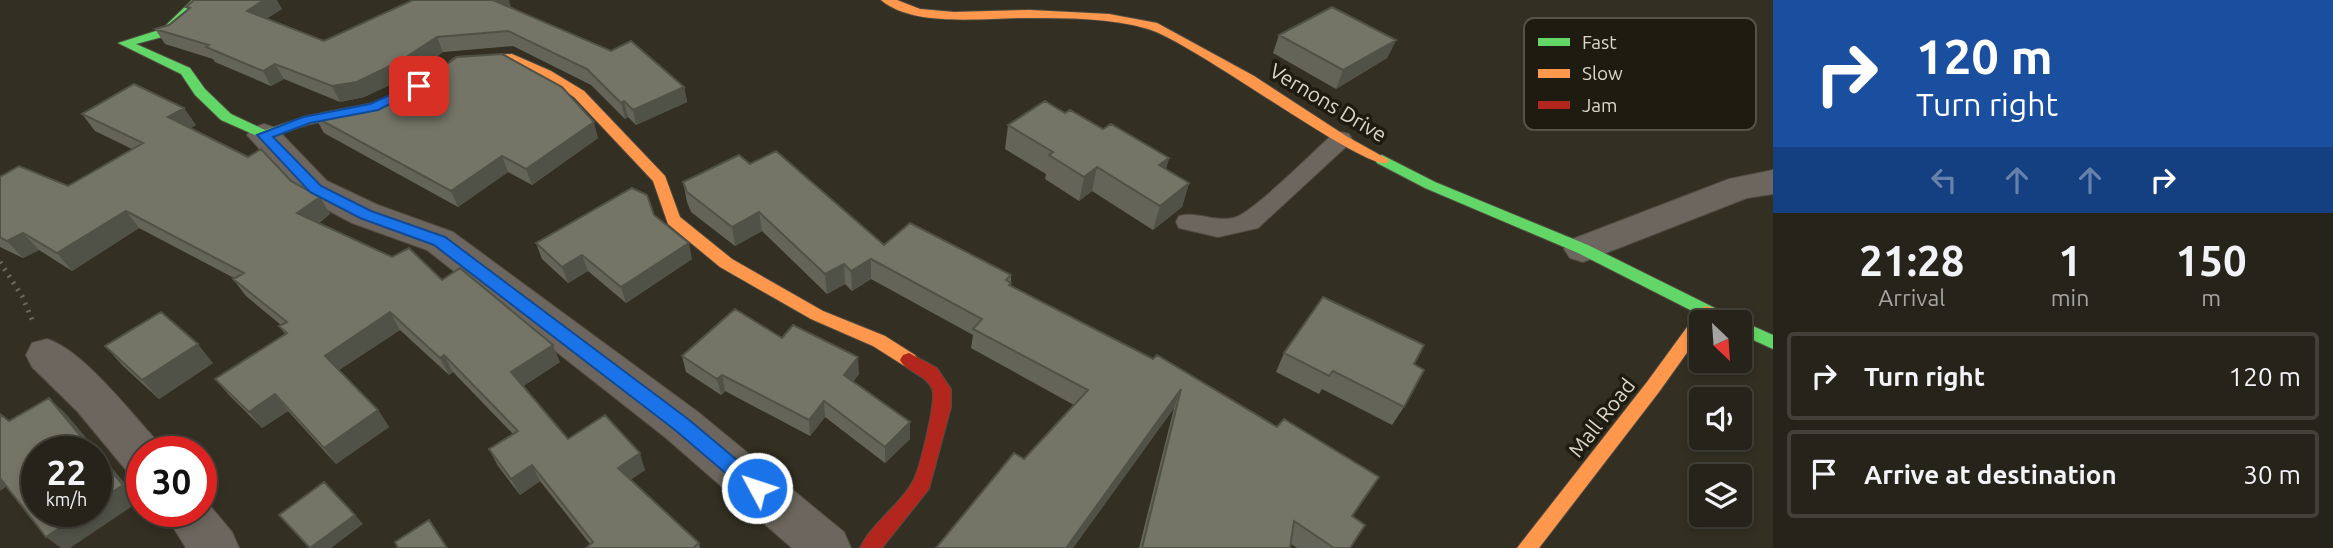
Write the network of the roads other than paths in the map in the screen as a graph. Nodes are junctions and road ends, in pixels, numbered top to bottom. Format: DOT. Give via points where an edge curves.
graph roads {
  1 [pos="200,0"];
  2 [pos="887,0"];
  3 [pos="445,67"];
  4 [pos="385,102"];
  5 [pos="264,135"];
  6 [pos="1341,139"];
  7 [pos="1773,182"];
  8 [pos="1188,222"];
  9 [pos="1583,249"];
  10 [pos="1703,310"];
  11 [pos="1752,332"];
  12 [pos="1689,337"];
  13 [pos="1773,342"];
  14 [pos="47,355"];
  15 [pos="126,438"];
  16 [pos="199,527"];
  17 [pos="215,548"];
  18 [pos="827,548"];
  19 [pos="870,548"];
  20 [pos="1527,548"];
  1 -- 5 [label="street" via="166,32 124,43 187,71 200,92 226,117"];
  2 -- 6 [label="street, Vernons Drive" via="918,12 954,16 1030,13 1153,26 1249,79"];
  3 -- 19 [label="street" via="454,61 512,58 579,94 660,179 673,220 726,263 817,315 879,341 931,373 943,389 942,407 922,483"];
  4 -- 5 [label="street"];
  5 -- 18 [label="street" via="315,189 365,214 440,241 681,425"];
  6 -- 8 [label="lane" via="1249,222 1213,231"];
  6 -- 9 [label="street, Vernons Drive" via="1430,185"];
  7 -- 9 [label="street" via="1741,187"];
  9 -- 10 [label="street, Vernons Drive"];
  11 -- 13 [label="street"];
  12 -- 20 [label="street, Mall Road"];
  14 -- 15 [label="street"];
  16 -- 17 [label="street"];
}
